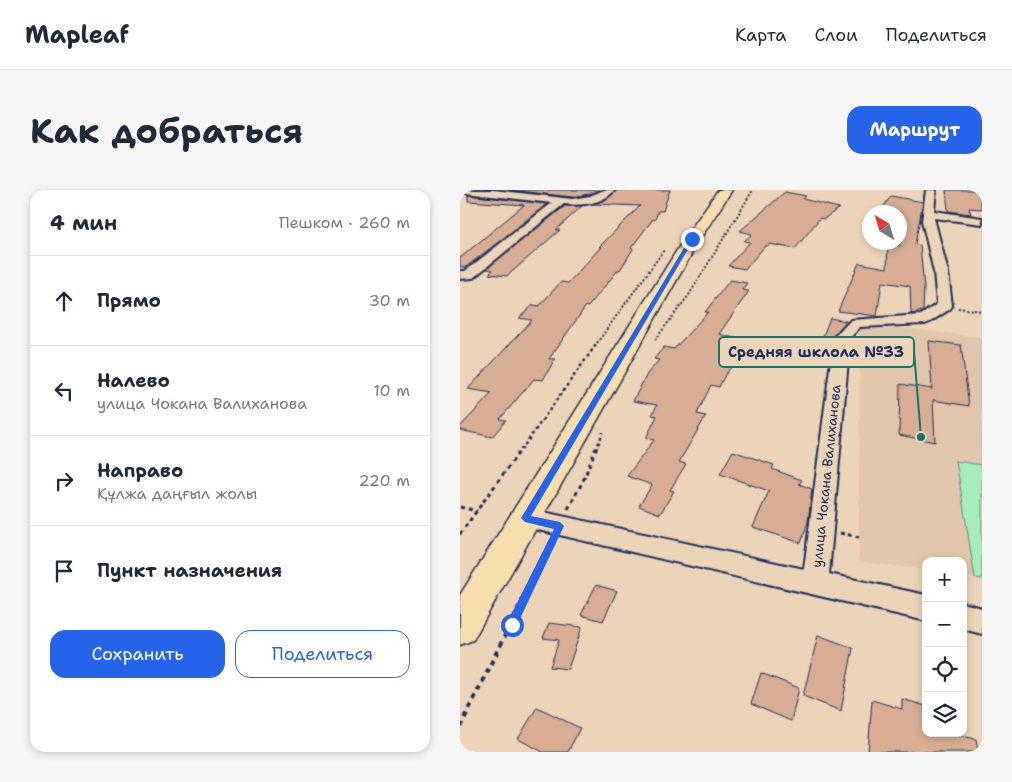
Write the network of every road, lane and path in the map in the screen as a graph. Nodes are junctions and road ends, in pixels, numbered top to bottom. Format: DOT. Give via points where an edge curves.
graph roads {
  1 [pos="465,190"];
  2 [pos="610,190"];
  3 [pos="725,190"];
  4 [pos="753,190"];
  5 [pos="932,190"];
  6 [pos="561,201"];
  7 [pos="929,214"];
  8 [pos="982,221"];
  9 [pos="667,246"];
  10 [pos="460,275"];
  11 [pos="945,306"];
  12 [pos="982,311"];
  13 [pos="652,344"];
  14 [pos="604,430"];
  15 [pos="460,507"];
  16 [pos="477,510"];
  17 [pos="525,518"];
  18 [pos="560,526"];
  19 [pos="460,534"];
  20 [pos="815,583"];
  21 [pos="922,607"];
  22 [pos="967,617"];
  23 [pos="982,621"];
  24 [pos="460,627"];
  25 [pos="460,727"];
  1 -- 6 [label="street"];
  2 -- 6 [label="street" via="588,201"];
  3 -- 17 [label="main road" via="692,239"];
  4 -- 13 [label="path" via="689,295"];
  5 -- 7 [label="street"];
  6 -- 10 [label="street" via="468,275"];
  7 -- 8 [label="street"];
  7 -- 11 [label="street"];
  9 -- 16 [label="path"];
  11 -- 12 [label="path"];
  11 -- 20 [label="street, улица Чокана Валиханова" via="926,319 856,323 842,337"];
  14 -- 18 [label="path"];
  15 -- 16 [label="path"];
  16 -- 19 [label="path"];
  17 -- 18 [label="street, улица Чокана Валиханова"];
  17 -- 24 [label="main road"];
  18 -- 20 [label="street, улица Чокана Валиханова"];
  18 -- 25 [label="path"];
  20 -- 21 [label="street, улица Чокана Валиханова"];
  22 -- 23 [label="street"];
}
